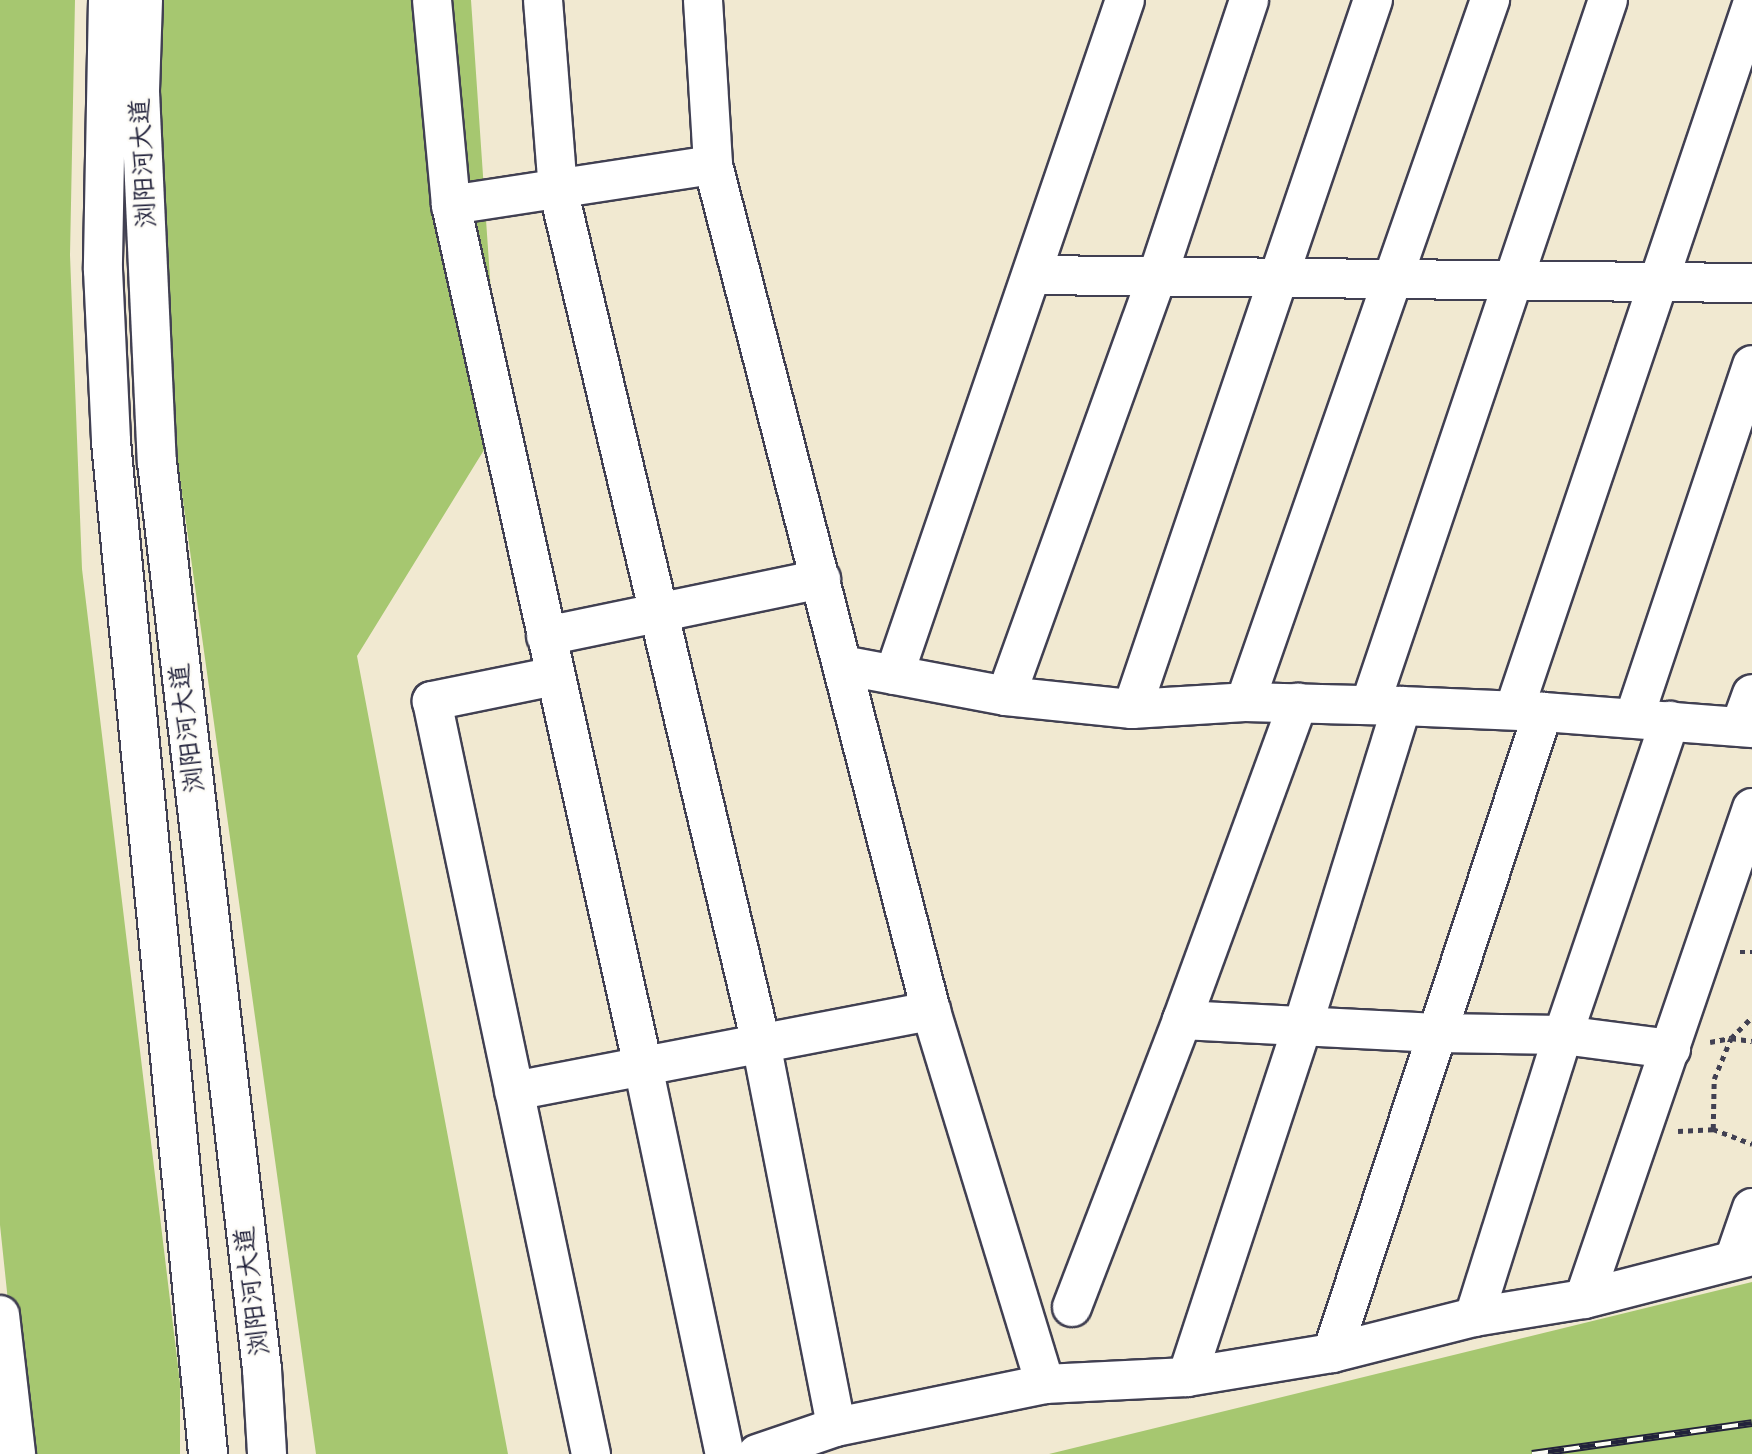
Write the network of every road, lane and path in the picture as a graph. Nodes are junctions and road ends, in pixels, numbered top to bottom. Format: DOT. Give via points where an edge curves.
graph roads {
  1 [pos="108,0"];
  2 [pos="143,0"];
  3 [pos="432,0"];
  4 [pos="543,0"];
  5 [pos="703,0"];
  6 [pos="1125,0"];
  7 [pos="1249,0"];
  8 [pos="1373,0"];
  9 [pos="1490,0"];
  10 [pos="1608,0"];
  11 [pos="1752,5"];
  12 [pos="713,165"];
  13 [pos="558,188"];
  14 [pos="451,205"];
  15 [pos="1032,275"];
  16 [pos="1157,277"];
  17 [pos="1278,279"];
  18 [pos="1391,281"];
  19 [pos="1514,282"];
  20 [pos="1752,283"];
  21 [pos="1658,284"];
  22 [pos="1752,365"];
  23 [pos="821,579"];
  24 [pos="661,612"];
  25 [pos="546,636"];
  26 [pos="842,665"];
  27 [pos="894,675"];
  28 [pos="555,676"];
  29 [pos="1006,696"];
  30 [pos="1245,702"];
  31 [pos="1298,704"];
  32 [pos="1386,705"];
  33 [pos="1132,709"];
  34 [pos="1529,711"];
  35 [pos="1748,716"];
  36 [pos="1652,719"];
  37 [pos="1752,808"];
  38 [pos="931,1011"];
  39 [pos="1752,1017"];
  40 [pos="1182,1020"];
  41 [pos="1303,1025"];
  42 [pos="1437,1033"];
  43 [pos="1563,1035"];
  44 [pos="761,1043"];
  45 [pos="1671,1049"];
  46 [pos="643,1066"];
  47 [pos="514,1091"];
  48 [pos="1713,1129"];
  49 [pos="1642,1133"];
  50 [pos="1752,1144"];
  51 [pos="1752,1208"];
  52 [pos="1743,1258"];
  53 [pos="1584,1299"];
  54 [pos="1072,1307"];
  55 [pos="0,1315"];
  56 [pos="1475,1317"];
  57 [pos="1332,1353"];
  58 [pos="1187,1377"];
  59 [pos="1045,1384"];
  60 [pos="836,1427"];
  61 [pos="16,1454"];
  62 [pos="208,1454"];
  63 [pos="267,1454"];
  64 [pos="591,1454"];
  65 [pos="725,1454"];
  66 [pos="757,1454"];
  1 -- 62 [label="street, 浏阳河大道" via="103,270 111,442"];
  2 -- 63 [label="street, 浏阳河大道" via="140,92 157,462 262,1368"];
  3 -- 14 [label="street"];
  4 -- 13 [label="street"];
  5 -- 12 [label="street"];
  6 -- 15 [label="street"];
  7 -- 16 [label="street"];
  8 -- 17 [label="street"];
  9 -- 18 [label="street"];
  10 -- 19 [label="street"];
  11 -- 21 [label="street"];
  12 -- 13 [label="street"];
  12 -- 23 [label="street"];
  13 -- 14 [label="street"];
  13 -- 24 [label="street"];
  14 -- 25 [label="street"];
  15 -- 16 [label="street"];
  15 -- 27 [label="street"];
  16 -- 17 [label="street"];
  16 -- 29 [label="street"];
  17 -- 18 [label="street"];
  17 -- 33 [label="street"];
  18 -- 19 [label="street"];
  18 -- 30 [label="street"];
  19 -- 21 [label="street"];
  19 -- 32 [label="street"];
  20 -- 21 [label="street"];
  21 -- 34 [label="street"];
  22 -- 36 [label="street"];
  23 -- 24 [label="street"];
  23 -- 26 [label="street"];
  24 -- 25 [label="street"];
  24 -- 44 [label="street"];
  25 -- 28 [label="street"];
  26 -- 27 [label="street"];
  26 -- 38 [label="street"];
  27 -- 29 [label="street"];
  28 -- 46 [label="street"];
  28 -- 47 [label="street" via="432,701"];
  29 -- 33 [label="street"];
  30 -- 31 [label="street"];
  30 -- 33 [label="street"];
  31 -- 32 [label="street"];
  31 -- 40 [label="street"];
  32 -- 34 [label="street"];
  32 -- 41 [label="street"];
  34 -- 36 [label="street"];
  34 -- 42 [label="street"];
  35 -- 36 [label="street"];
  36 -- 43 [label="street"];
  37 -- 45 [label="street"];
  38 -- 44 [label="street"];
  38 -- 59 [label="street"];
  39 -- 48 [label="path" via="1731,1038 1714,1079"];
  40 -- 41 [label="street"];
  40 -- 54 [label="street"];
  41 -- 42 [label="street"];
  41 -- 58 [label="street"];
  42 -- 43 [label="street"];
  42 -- 57 [label="street"];
  43 -- 45 [label="street"];
  43 -- 56 [label="street"];
  44 -- 46 [label="street"];
  44 -- 60 [label="street"];
  45 -- 49 [label="street"];
  46 -- 47 [label="street"];
  46 -- 65 [label="street"];
  47 -- 64 [label="street"];
  48 -- 49 [label="path"];
  48 -- 50 [label="path"];
  49 -- 53 [label="street"];
  51 -- 52 [label="street"];
  52 -- 53 [label="street"];
  53 -- 56 [label="street"];
  55 -- 61 [label="street"];
  56 -- 57 [label="street"];
  57 -- 58 [label="street"];
  58 -- 59 [label="street"];
  59 -- 60 [label="street"];
  60 -- 66 [label="street"];
}
